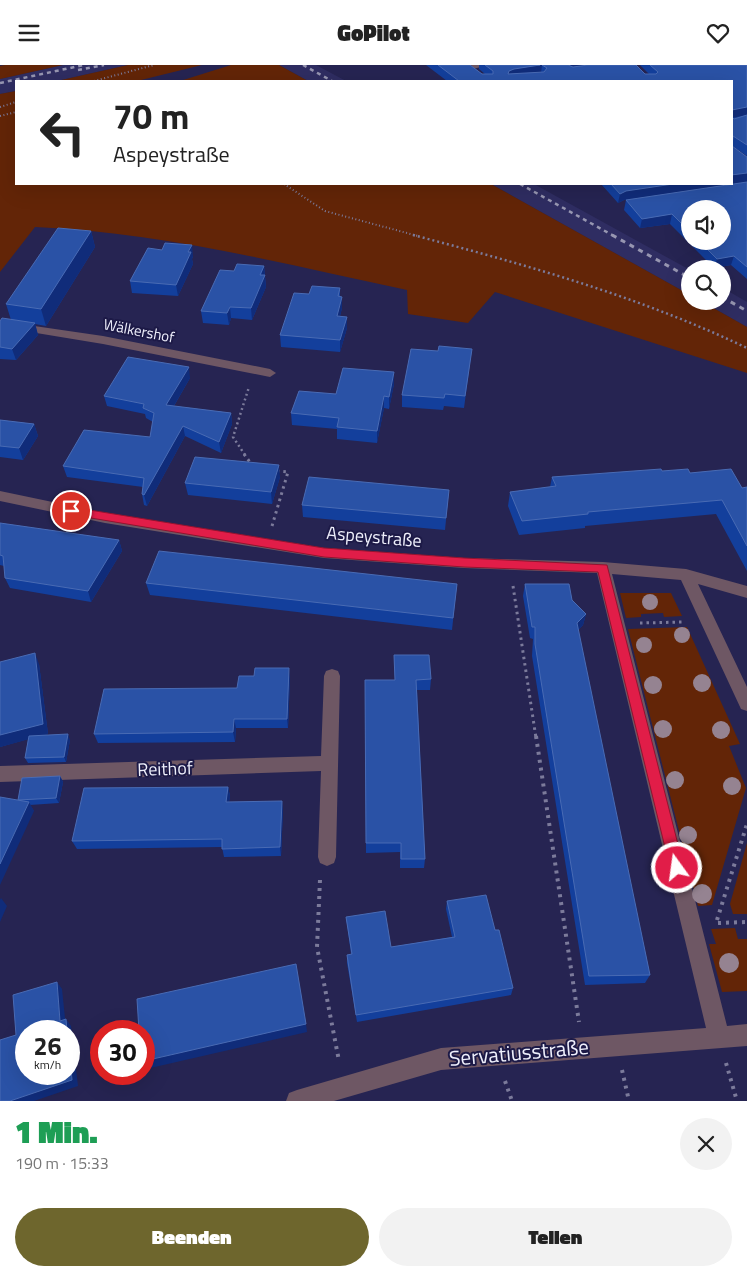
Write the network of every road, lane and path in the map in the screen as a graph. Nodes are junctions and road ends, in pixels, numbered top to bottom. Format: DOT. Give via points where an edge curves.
graph roads {
  1 [pos="154,65"];
  2 [pos="485,65"];
  3 [pos="467,66"];
  4 [pos="480,77"];
  5 [pos="98,80"];
  6 [pos="15,102"];
  7 [pos="0,107"];
  8 [pos="15,113"];
  9 [pos="0,116"];
  10 [pos="286,185"];
  11 [pos="0,324"];
  12 [pos="747,348"];
  13 [pos="255,371"];
  14 [pos="270,373"];
  15 [pos="254,468"];
  16 [pos="271,470"];
  17 [pos="0,496"];
  18 [pos="268,543"];
  19 [pos="510,564"];
  20 [pos="603,568"];
  21 [pos="686,575"];
  22 [pos="747,592"];
  23 [pos="708,621"];
  24 [pos="616,624"];
  25 [pos="332,676"];
  26 [pos="747,704"];
  27 [pos="331,763"];
  28 [pos="0,774"];
  29 [pos="747,824"];
  30 [pos="327,857"];
  31 [pos="716,923"];
  32 [pos="747,1035"];
  33 [pos="719,1037"];
  34 [pos="583,1048"];
  35 [pos="344,1087"];
  36 [pos="298,1101"];
  37 [pos="736,1101"];
  1 -- 5 [label="path"];
  2 -- 3 [label="street"];
  3 -- 4 [label="street"];
  6 -- 7 [label="path"];
  8 -- 9 [label="path"];
  10 -- 12 [label="path" via="325,211 508,259 605,290 694,323"];
  11 -- 13 [label="street, Wälkershof" via="103,340"];
  13 -- 14 [label="street, Wälkershof"];
  13 -- 15 [label="path" via="233,437"];
  16 -- 18 [label="path" via="288,473"];
  17 -- 18 [label="street, Aspeystraße" via="105,518"];
  18 -- 19 [label="street, Aspeystraße" via="324,553"];
  19 -- 20 [label="street, Aspeystraße"];
  19 -- 34 [label="path"];
  20 -- 21 [label="street, Aspeystraße"];
  20 -- 24 [label="street"];
  21 -- 22 [label="street, Aspeystraße"];
  21 -- 23 [label="street"];
  23 -- 24 [label="path"];
  23 -- 26 [label="street"];
  24 -- 33 [label="street"];
  25 -- 27 [label="street"];
  27 -- 28 [label="street, Reithof"];
  27 -- 30 [label="street"];
  29 -- 31 [label="path"];
  30 -- 35 [label="path" via="320,881 317,947"];
  32 -- 33 [label="street, Servatiusstraße"];
  33 -- 34 [label="street, Servatiusstraße"];
  33 -- 37 [label="path"];
  34 -- 35 [label="street, Servatiusstraße" via="441,1059"];
  35 -- 36 [label="street, Servatiusstraße"];
}
